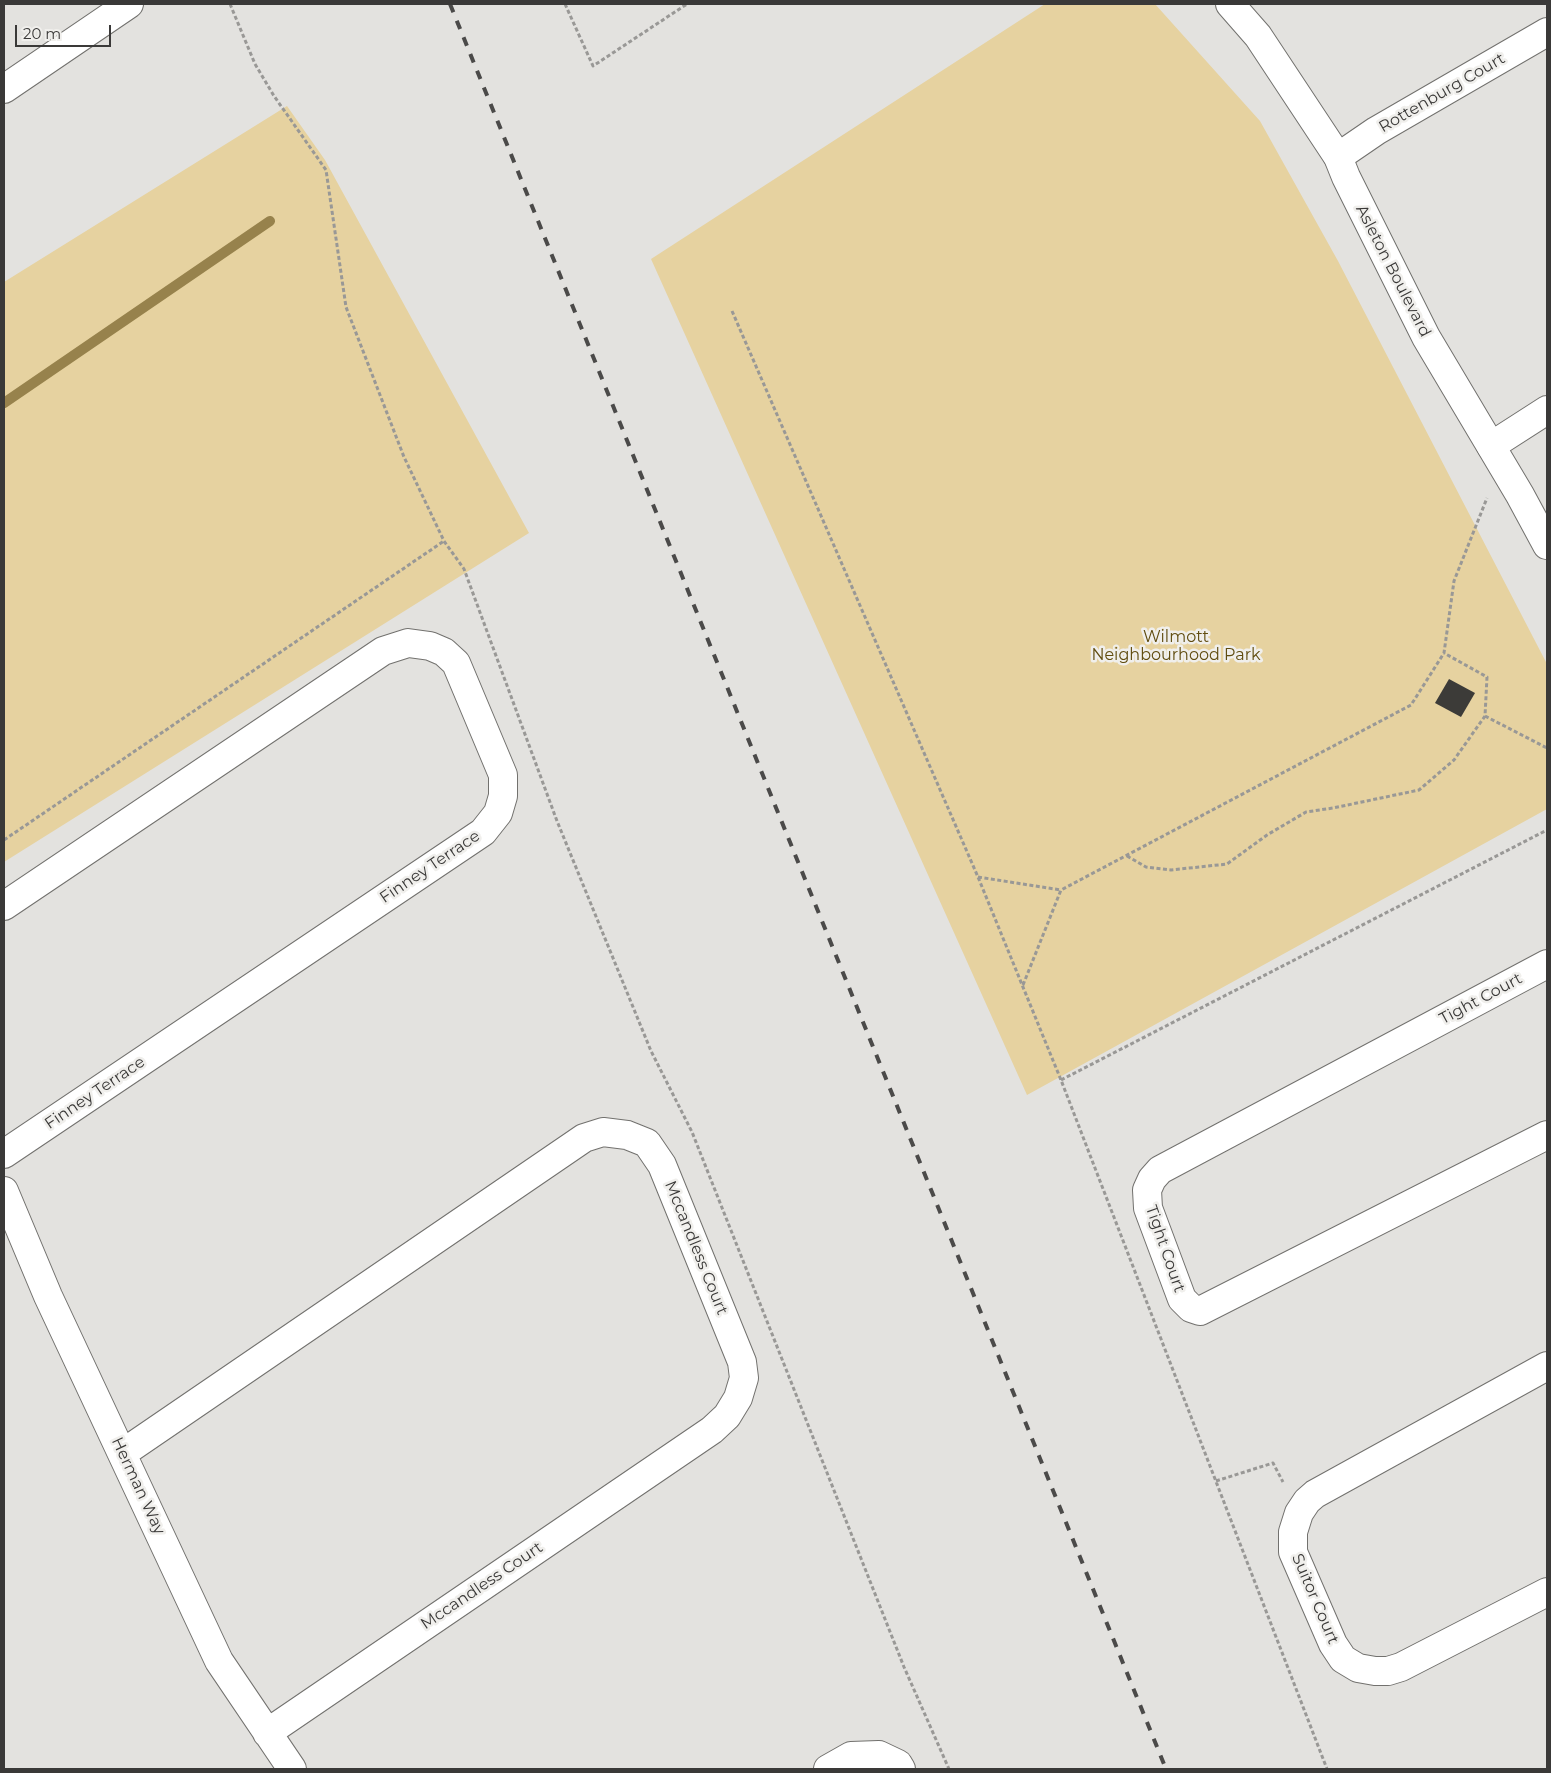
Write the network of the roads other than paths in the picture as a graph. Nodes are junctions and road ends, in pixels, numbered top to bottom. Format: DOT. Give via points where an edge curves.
graph roads {
  1 [pos="129,4"];
  2 [pos="1230,4"];
  3 [pos="1547,32"];
  4 [pos="4,89"];
  5 [pos="1338,157"];
  6 [pos="1547,410"];
  7 [pos="1496,455"];
  8 [pos="1547,545"];
  9 [pos="4,906"];
  10 [pos="1547,964"];
  11 [pos="1547,1135"];
  12 [pos="4,1154"];
  13 [pos="4,1191"];
  14 [pos="1547,1366"];
  15 [pos="122,1453"];
  16 [pos="1547,1592"];
  17 [pos="267,1733"];
  18 [pos="292,1769"];
  19 [pos="828,1769"];
  20 [pos="901,1769"];
  1 -- 4 [label="street"];
  2 -- 5 [label="street, Asleton Boulevard" via="1258,36"];
  3 -- 5 [label="street, Rottenburg Court" via="1376,131"];
  5 -- 7 [label="street, Asleton Boulevard" via="1426,337"];
  6 -- 7 [label="street"];
  7 -- 8 [label="street, Asleton Boulevard"];
  9 -- 12 [label="street, Finney Terrace" via="383,651 408,643 430,646 444,652 456,663 503,775 503,796 498,813 483,832"];
  10 -- 11 [label="street, Tight Court" via="1160,1170 1147,1190 1148,1208 1182,1299 1200,1311"];
  13 -- 15 [label="street, Herman Way" via="48,1296"];
  14 -- 16 [label="street, Suitor Court" via="1315,1494 1299,1513 1293,1532 1293,1552 1333,1644 1343,1659 1358,1668 1388,1671 1401,1667"];
  15 -- 17 [label="street, Herman Way" via="220,1661"];
  15 -- 17 [label="street, Mccandless Court" via="584,1138 603,1132 627,1135 647,1143 662,1166 742,1362 744,1378 738,1398 727,1416 704,1436"];
  17 -- 18 [label="street, Herman Way"];
  19 -- 20 [label="street" via="851,1756 879,1755 898,1764"];
}
